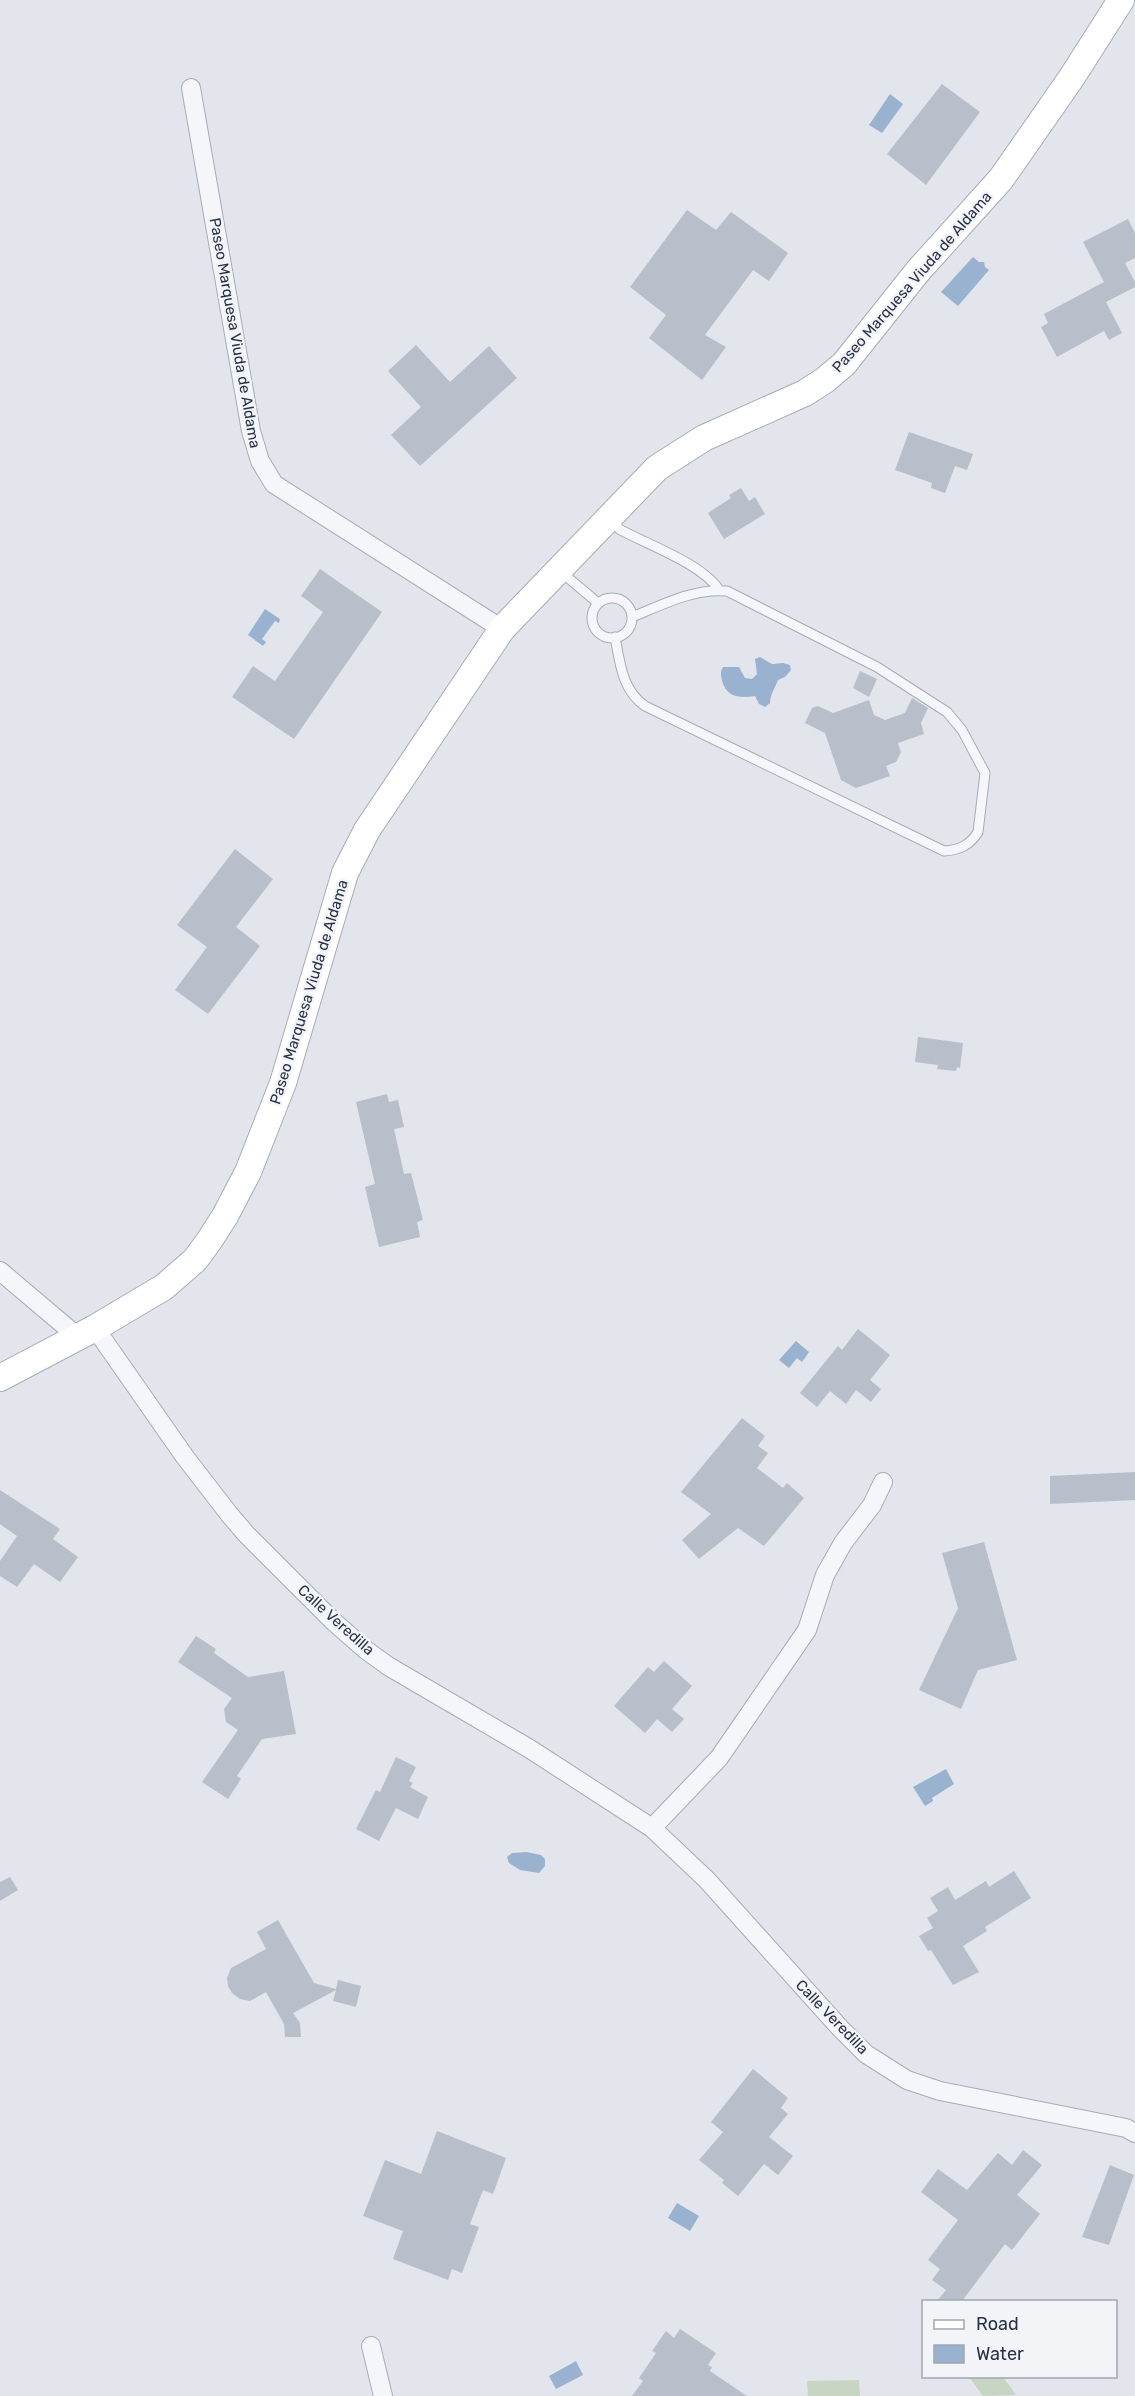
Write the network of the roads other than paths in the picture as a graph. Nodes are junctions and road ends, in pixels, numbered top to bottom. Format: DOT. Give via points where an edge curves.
graph roads {
  1 [pos="1135,6"];
  2 [pos="1116,10"];
  3 [pos="191,88"];
  4 [pos="610,515"];
  5 [pos="558,569"];
  6 [pos="719,590"];
  7 [pos="598,603"];
  8 [pos="632,617"];
  9 [pos="502,629"];
  10 [pos="615,638"];
  11 [pos="0,1271"];
  12 [pos="87,1333"];
  13 [pos="0,1378"];
  14 [pos="883,1482"];
  15 [pos="652,1828"];
  16 [pos="1135,2133"];
  17 [pos="371,2346"];
  18 [pos="383,2396"];
  1 -- 2 [label="street, Paseo Marquesa Viuda de Aldama"];
  2 -- 4 [label="street, Paseo Marquesa Viuda de Aldama" via="1001,179 918,271 844,364 805,393 704,438 657,468"];
  3 -- 9 [label="street, Paseo Marquesa Viuda de Aldama" via="251,431 260,461 274,484"];
  4 -- 5 [label="street, Paseo Marquesa Viuda de Aldama"];
  4 -- 6 [label="lane" via="619,528 695,567"];
  5 -- 7 [label="lane"];
  5 -- 9 [label="street, Paseo Marquesa Viuda de Aldama"];
  6 -- 8 [label="lane" via="680,597"];
  6 -- 10 [label="lane" via="741,596 877,667 947,712 962,730 985,773 974,839 956,850 945,851 645,706 625,682"];
  7 -- 8 [label="lane" via="619,599 626,603"];
  7 -- 10 [label="lane" via="592,619 594,626 599,633"];
  8 -- 10 [label="lane" via="627,630"];
  9 -- 12 [label="street, Paseo Marquesa Viuda de Aldama" via="367,830 345,873 283,1083 248,1172 225,1216 195,1260 164,1287"];
  11 -- 12 [label="street, Calle Veredilla"];
  12 -- 13 [label="street, Paseo Marquesa Viuda de Aldama"];
  12 -- 15 [label="street, Calle Veredilla" via="235,1521 351,1637 388,1666 530,1749"];
  14 -- 15 [label="street" via="825,1575 807,1629 719,1758"];
  15 -- 16 [label="street, Calle Veredilla" via="707,1880 840,2028 885,2067 940,2091"];
  17 -- 18 [label="street"];
}
